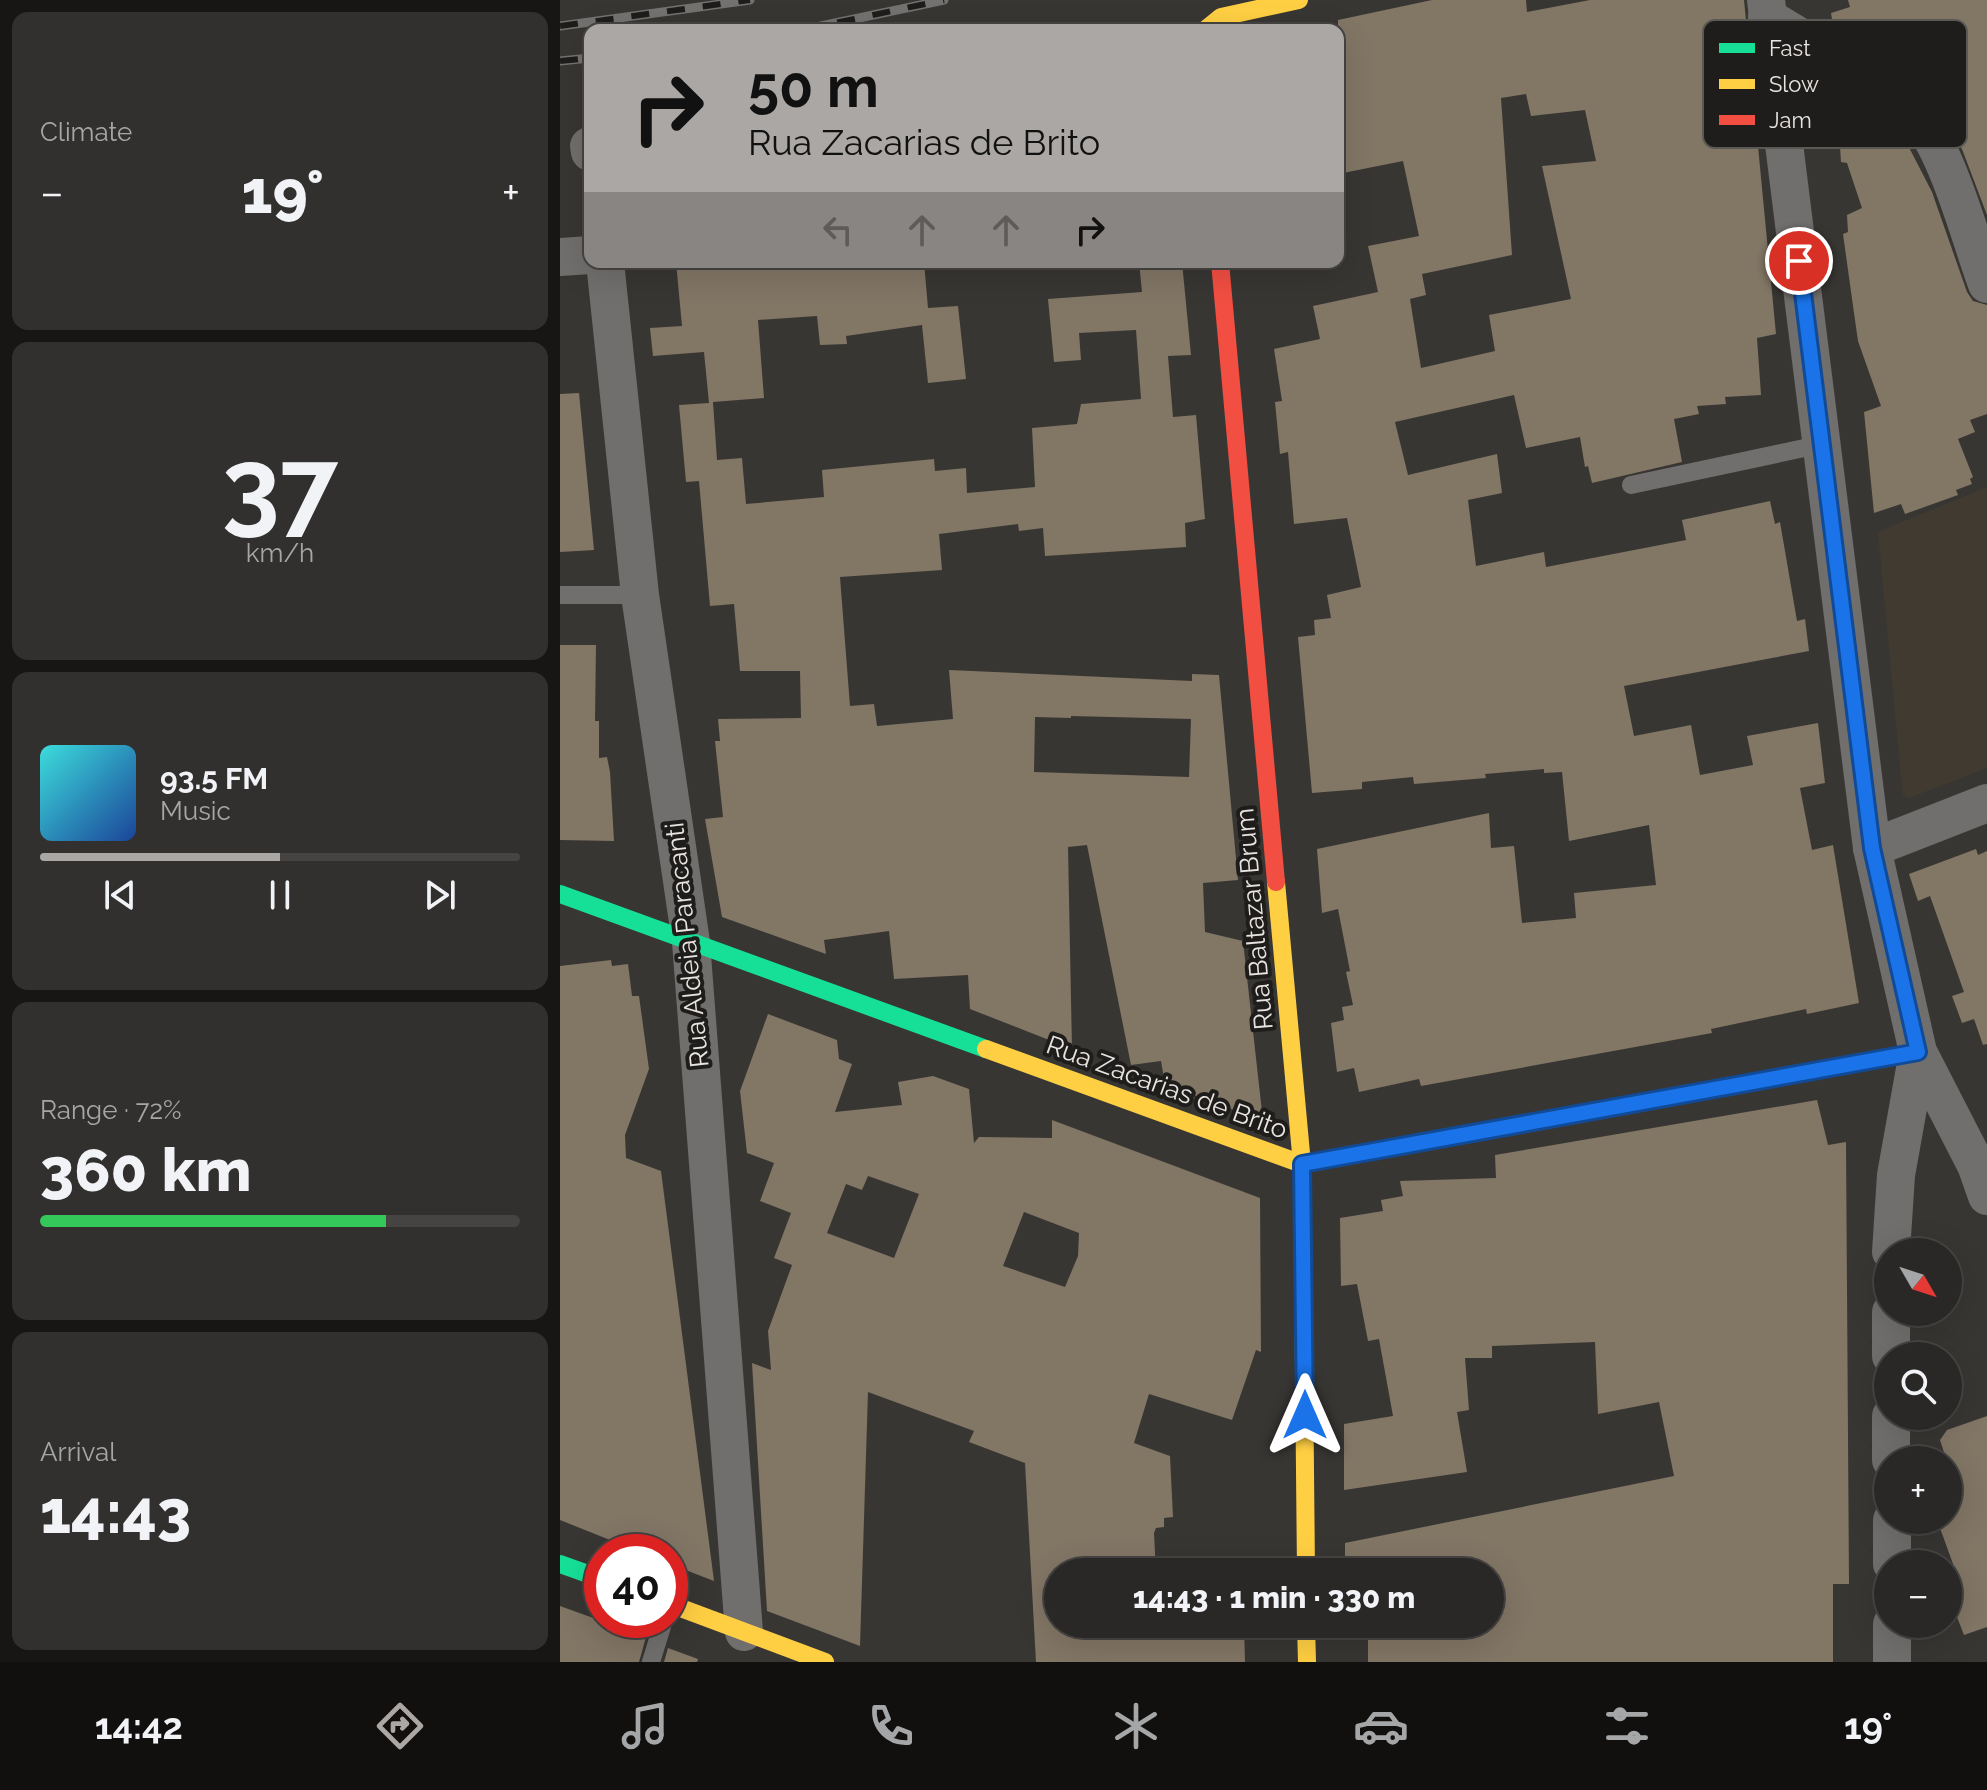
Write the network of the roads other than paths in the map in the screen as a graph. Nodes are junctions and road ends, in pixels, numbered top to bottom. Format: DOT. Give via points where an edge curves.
graph roads {
  1 [pos="1299,0"];
  2 [pos="1766,8"];
  3 [pos="1784,20"];
  4 [pos="1212,24"];
  5 [pos="1784,148"];
  6 [pos="1937,148"];
  7 [pos="584,255"];
  8 [pos="560,257"];
  9 [pos="606,268"];
  10 [pos="1221,268"];
  11 [pos="1987,284"];
  12 [pos="1823,444"];
  13 [pos="1631,485"];
  14 [pos="560,595"];
  15 [pos="640,595"];
  16 [pos="1987,803"];
  17 [pos="1872,848"];
  18 [pos="560,894"];
  19 [pos="691,942"];
  20 [pos="1918,1052"];
  21 [pos="1302,1164"];
  22 [pos="1987,1196"];
  23 [pos="1892,1238"];
  24 [pos="1306,1558"];
  25 [pos="560,1564"];
  26 [pos="584,1573"];
  27 [pos="688,1611"];
  28 [pos="744,1632"];
  29 [pos="658,1638"];
  30 [pos="1306,1638"];
  31 [pos="1892,1638"];
  32 [pos="651,1662"];
  33 [pos="825,1662"];
  34 [pos="1307,1662"];
  35 [pos="1892,1662"];
  1 -- 4 [label="street" via="1221,17"];
  2 -- 3 [label="street"];
  5 -- 12 [label="street"];
  6 -- 11 [label="street"];
  7 -- 8 [label="street"];
  9 -- 15 [label="street, Rua Aldeia Paracanti"];
  10 -- 21 [label="street, Rua Baltazar Brum"];
  12 -- 13 [label="lane"];
  12 -- 17 [label="street"];
  14 -- 15 [label="lane"];
  15 -- 19 [label="street, Rua Aldeia Paracanti"];
  16 -- 17 [label="street"];
  17 -- 20 [label="street"];
  18 -- 19 [label="street, Rua Zacarias de Brito"];
  19 -- 21 [label="street, Rua Zacarias de Brito"];
  19 -- 28 [label="street, Rua Aldeia Paracanti"];
  20 -- 21 [label="street, Rua Zacarias de Brito"];
  20 -- 22 [label="street"];
  20 -- 23 [label="street" via="1896,1175"];
  21 -- 24 [label="street, Rua Baltazar Brum"];
  25 -- 26 [label="street"];
  27 -- 28 [label="street"];
  28 -- 33 [label="street"];
  29 -- 32 [label="lane"];
  30 -- 34 [label="street"];
  31 -- 35 [label="street"];
}
